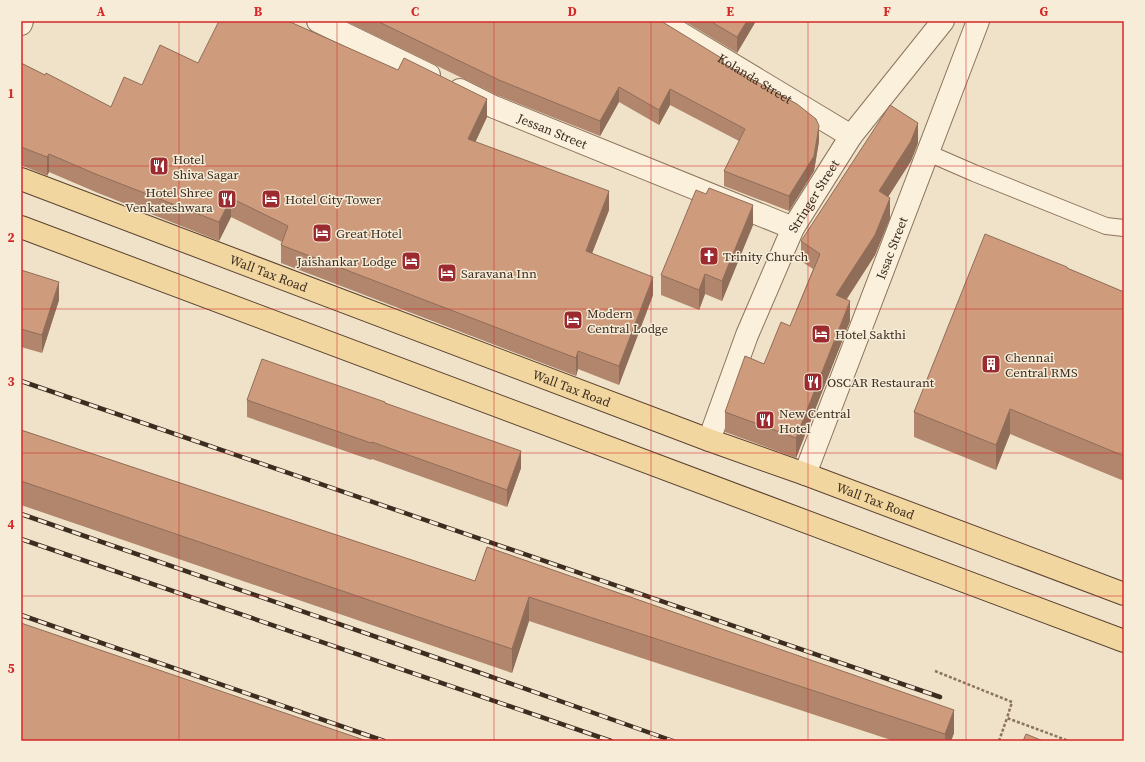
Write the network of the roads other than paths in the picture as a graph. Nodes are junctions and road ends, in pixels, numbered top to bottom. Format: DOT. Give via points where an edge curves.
graph roads {
  1 [pos="22,21"];
  2 [pos="318,21"];
  3 [pos="660,21"];
  4 [pos="943,21"];
  5 [pos="978,21"];
  6 [pos="21,24"];
  7 [pos="851,136"];
  8 [pos="928,153"];
  9 [pos="21,179"];
  10 [pos="21,227"];
  11 [pos="793,228"];
  12 [pos="1124,228"];
  13 [pos="709,440"];
  14 [pos="805,474"];
  15 [pos="1124,594"];
  16 [pos="1124,641"];
  1 -- 6 [label="street"];
  2 -- 11 [label="street, Jessan Street" via="494,107"];
  3 -- 7 [label="street, Kolanda Street"];
  4 -- 7 [label="street, Stringer Street"];
  5 -- 8 [label="street, Issac Street"];
  7 -- 11 [label="street, Stringer Street"];
  8 -- 12 [label="lane" via="1106,226"];
  8 -- 14 [label="street, Issac Street"];
  9 -- 13 [label="main road, Wall Tax Road"];
  10 -- 16 [label="main road"];
  11 -- 13 [label="street, Stringer Street" via="747,335"];
  13 -- 14 [label="main road, Wall Tax Road"];
  14 -- 15 [label="main road, Wall Tax Road"];
}
